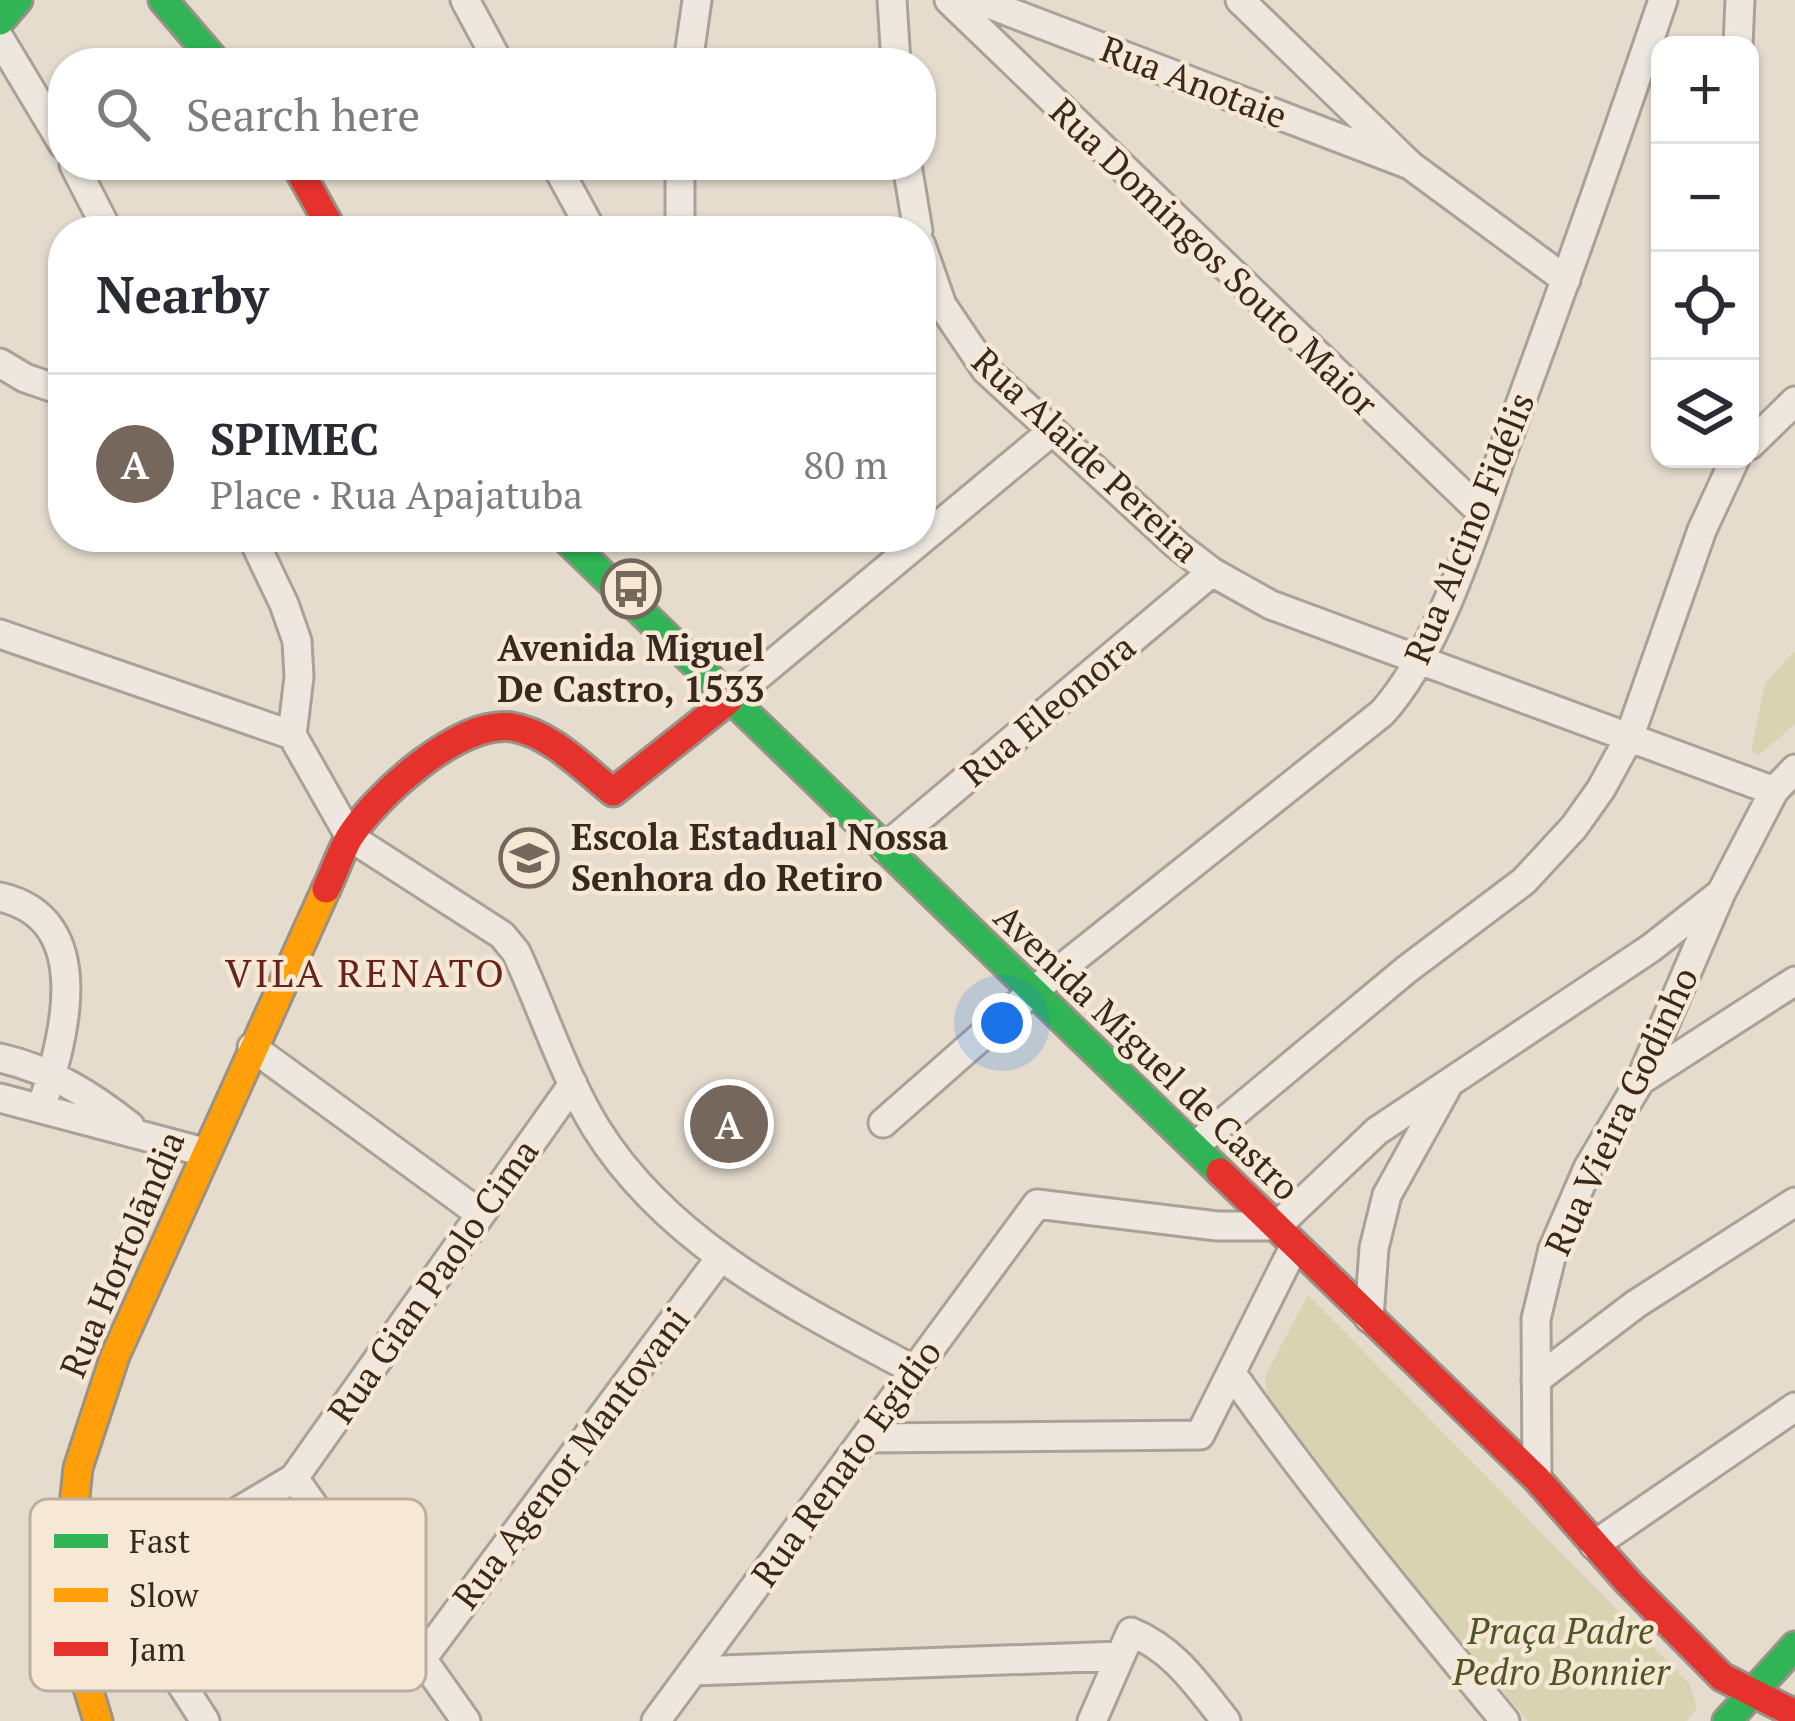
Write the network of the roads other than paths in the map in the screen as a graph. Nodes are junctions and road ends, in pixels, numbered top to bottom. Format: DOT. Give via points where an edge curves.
graph roads {
  1 [pos="4,0"];
  2 [pos="18,0"];
  3 [pos="137,0"];
  4 [pos="164,0"];
  5 [pos="465,0"];
  6 [pos="697,0"];
  7 [pos="892,0"];
  8 [pos="949,0"];
  9 [pos="978,0"];
  10 [pos="1240,0"];
  11 [pos="1663,0"];
  12 [pos="1740,0"];
  13 [pos="0,10"];
  14 [pos="0,21"];
  15 [pos="185,30"];
  16 [pos="1738,36"];
  17 [pos="0,39"];
  18 [pos="202,48"];
  19 [pos="492,48"];
  20 [pos="690,48"];
  21 [pos="895,48"];
  22 [pos="48,119"];
  23 [pos="1410,165"];
  24 [pos="82,180"];
  25 [pos="304,180"];
  26 [pos="564,180"];
  27 [pos="680,180"];
  28 [pos="910,180"];
  29 [pos="100,216"];
  30 [pos="324,216"];
  31 [pos="584,216"];
  32 [pos="680,216"];
  33 [pos="915,216"];
  34 [pos="1566,280"];
  35 [pos="936,288"];
  36 [pos="0,363"];
  37 [pos="48,386"];
  38 [pos="1795,401"];
  39 [pos="1051,432"];
  40 [pos="1759,435"];
  41 [pos="1731,468"];
  42 [pos="1481,512"];
  43 [pos="936,528"];
  44 [pos="259,552"];
  45 [pos="579,552"];
  46 [pos="907,552"];
  47 [pos="1212,572"];
  48 [pos="0,634"];
  49 [pos="1420,659"];
  50 [pos="730,700"];
  51 [pos="292,735"];
  52 [pos="1629,737"];
  53 [pos="1795,769"];
  54 [pos="1774,791"];
  55 [pos="350,837"];
  56 [pos="884,848"];
  57 [pos="1720,893"];
  58 [pos="0,897"];
  59 [pos="1795,981"];
  60 [pos="1032,992"];
  61 [pos="252,1047"];
  62 [pos="0,1058"];
  63 [pos="52,1076"];
  64 [pos="1640,1081"];
  65 [pos="573,1084"];
  66 [pos="1448,1086"];
  67 [pos="0,1098"];
  68 [pos="41,1108"];
  69 [pos="884,1123"];
  70 [pos="139,1132"];
  71 [pos="1196,1145"];
  72 [pos="204,1152"];
  73 [pos="1795,1202"];
  74 [pos="478,1213"];
  75 [pos="1286,1236"];
  76 [pos="720,1258"];
  77 [pos="1369,1318"];
  78 [pos="914,1370"];
  79 [pos="1233,1375"];
  80 [pos="1536,1380"];
  81 [pos="1795,1407"];
  82 [pos="865,1438"];
  83 [pos="294,1478"];
  84 [pos="1537,1478"];
  85 [pos="75,1499"];
  86 [pos="259,1499"];
  87 [pos="309,1499"];
  88 [pos="1594,1545"];
  89 [pos="1126,1644"];
  90 [pos="1795,1646"];
  91 [pos="426,1654"];
  92 [pos="426,1665"];
  93 [pos="693,1672"];
  94 [pos="88,1691"];
  95 [pos="186,1691"];
  96 [pos="1751,1692"];
  97 [pos="1795,1714"];
  98 [pos="98,1721"];
  99 [pos="205,1721"];
  100 [pos="466,1721"];
  101 [pos="656,1721"];
  102 [pos="1093,1721"];
  103 [pos="1226,1721"];
  104 [pos="1505,1721"];
  105 [pos="1726,1721"];
  1 -- 13 [label="street"];
  2 -- 14 [label="street"];
  3 -- 15 [label="street"];
  4 -- 15 [label="street"];
  5 -- 19 [label="street"];
  6 -- 20 [label="street"];
  7 -- 21 [label="street"];
  8 -- 42 [label="street, Rua Domingos Souto Maior"];
  9 -- 23 [label="street, Rua Anotaie"];
  10 -- 23 [label="street"];
  11 -- 34 [label="street, Rua Alcino Fidélis"];
  12 -- 16 [label="street"];
  15 -- 18 [label="street"];
  17 -- 22 [label="street"];
  23 -- 34 [label="street"];
  24 -- 29 [label="street"];
  25 -- 30 [label="street"];
  26 -- 31 [label="street"];
  27 -- 32 [label="street"];
  28 -- 33 [label="street"];
  34 -- 42 [label="street, Rua Alcino Fidélis"];
  35 -- 39 [label="street, Rua Alaide Pereira" via="986,370"];
  36 -- 37 [label="street"];
  38 -- 40 [label="street"];
  39 -- 43 [label="street"];
  39 -- 47 [label="street, Rua Alaide Pereira"];
  41 -- 52 [label="street"];
  42 -- 49 [label="street, Rua Alcino Fidélis"];
  44 -- 51 [label="street" via="297,640"];
  45 -- 50 [label="street, Avenida Miguel de Castro"];
  46 -- 50 [label="street"];
  47 -- 49 [label="street, Rua Alaide Pereira" via="1271,605"];
  47 -- 56 [label="street, Rua Eleonora"];
  48 -- 51 [label="street"];
  49 -- 52 [label="street, Rua Alaide Pereira"];
  49 -- 60 [label="street, Rua Alcino Fidélis" via="1382,713"];
  50 -- 55 [label="street, Rua Hortolãndia" via="613,792 524,730 485,727 409,774"];
  50 -- 56 [label="street, Avenida Miguel de Castro"];
  51 -- 55 [label="street"];
  52 -- 54 [label="street, Rua Alaide Pereira"];
  52 -- 71 [label="street" via="1574,826 1524,880"];
  53 -- 54 [label="street, Rua Vieira Godinho"];
  54 -- 57 [label="street, Rua Vieira Godinho"];
  55 -- 61 [label="street, Rua Hortolãndia"];
  55 -- 65 [label="street" via="502,934"];
  56 -- 60 [label="street, Avenida Miguel de Castro"];
  57 -- 64 [label="street, Rua Vieira Godinho"];
  57 -- 66 [label="street"];
  58 -- 63 [label="street" via="23,902 49,928 68,973"];
  59 -- 64 [label="street"];
  60 -- 69 [label="street, Rua Alcino Fidélis"];
  60 -- 71 [label="street, Avenida Miguel de Castro"];
  61 -- 72 [label="street, Rua Hortolãndia"];
  61 -- 74 [label="street"];
  62 -- 63 [label="street"];
  63 -- 68 [label="street"];
  63 -- 70 [label="street"];
  64 -- 80 [label="street, Rua Vieira Godinho" via="1588,1168 1553,1249 1536,1319"];
  65 -- 74 [label="street, Rua Gian Paolo Cima"];
  65 -- 76 [label="street" via="615,1154"];
  66 -- 75 [label="street" via="1377,1131"];
  66 -- 77 [label="street" via="1387,1195 1373,1248"];
  67 -- 68 [label="street"];
  68 -- 70 [label="street"];
  70 -- 72 [label="street"];
  71 -- 75 [label="street, Avenida Miguel de Castro"];
  72 -- 85 [label="street, Rua Hortolãndia" via="100,1396"];
  73 -- 80 [label="street"];
  74 -- 83 [label="street, Rua Gian Paolo Cima"];
  75 -- 77 [label="street, Avenida Miguel de Castro"];
  75 -- 78 [label="street, Rua Renato Egidio" via="1037,1204"];
  75 -- 79 [label="street"];
  76 -- 78 [label="street"];
  76 -- 91 [label="street, Rua Agenor Mantovani"];
  77 -- 84 [label="street, Avenida Miguel de Castro"];
  78 -- 82 [label="street, Rua Renato Egidio"];
  79 -- 82 [label="street" via="1200,1435"];
  79 -- 104 [label="street" via="1378,1570"];
  80 -- 84 [label="street, Rua Vieira Godinho"];
  81 -- 88 [label="street"];
  82 -- 93 [label="street, Rua Renato Egidio"];
  83 -- 86 [label="street"];
  83 -- 87 [label="street"];
  84 -- 88 [label="street, Avenida Miguel de Castro"];
  88 -- 96 [label="street, Avenida Miguel de Castro" via="1721,1677"];
  89 -- 93 [label="street"];
  89 -- 102 [label="street"];
  89 -- 103 [label="street" via="1165,1648"];
  90 -- 96 [label="street"];
  92 -- 100 [label="street"];
  93 -- 101 [label="street, Rua Renato Egidio"];
  94 -- 98 [label="street, Rua Hortolãndia"];
  95 -- 99 [label="street"];
  96 -- 97 [label="street, Avenida Miguel de Castro"];
  96 -- 105 [label="street"];
}
